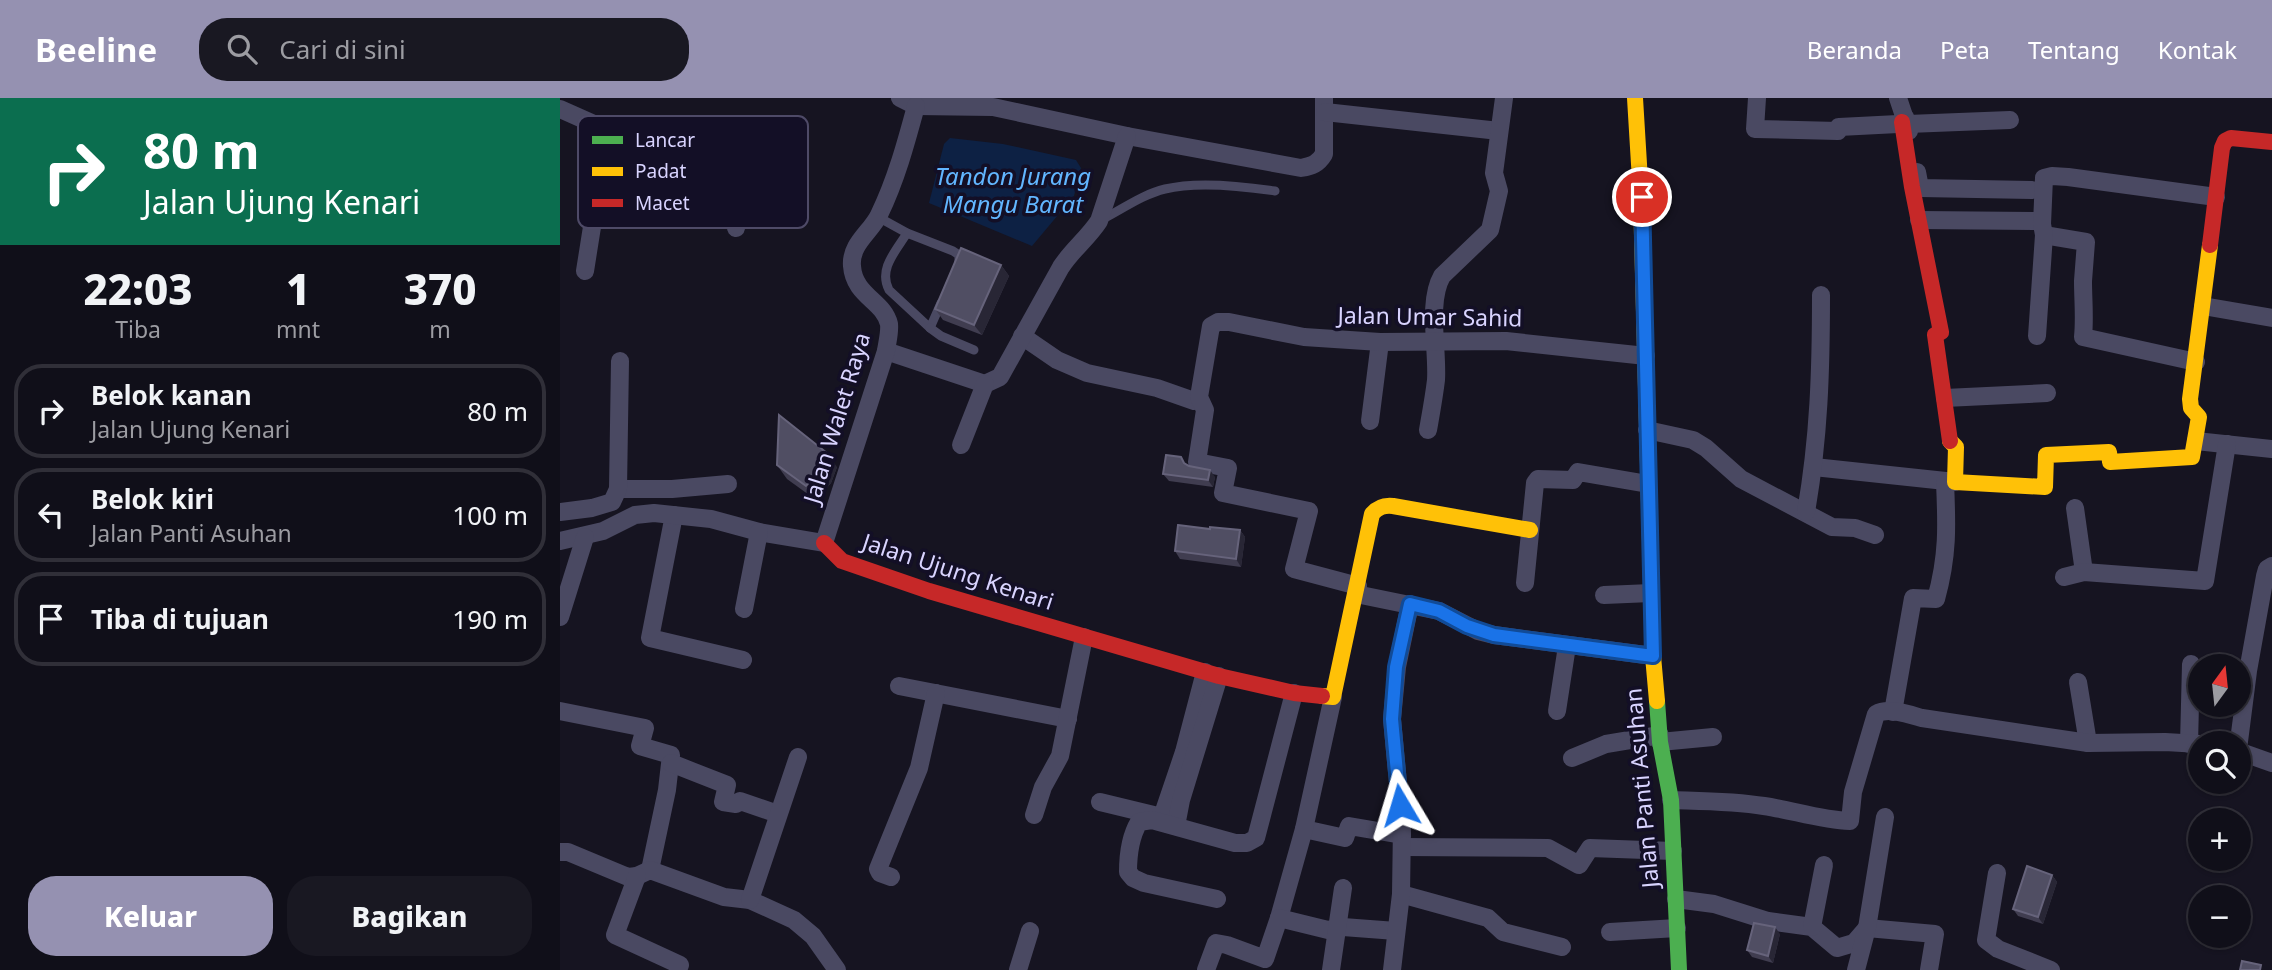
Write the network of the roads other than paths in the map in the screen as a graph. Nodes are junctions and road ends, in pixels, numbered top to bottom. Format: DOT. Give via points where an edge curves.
graph roads {
  1 [pos="1504,98"];
  2 [pos="1635,98"];
  3 [pos="1757,98"];
  4 [pos="1898,98"];
  5 [pos="907,102"];
  6 [pos="994,103"];
  7 [pos="1324,105"];
  8 [pos="560,109"];
  9 [pos="578,117"];
  10 [pos="2010,120"];
  11 [pos="1905,121"];
  12 [pos="1499,131"];
  13 [pos="1127,136"];
  14 [pos="2271,137"];
  15 [pos="2032,190"];
  16 [pos="1275,191"];
  17 [pos="2216,197"];
  18 [pos="878,217"];
  19 [pos="1919,220"];
  20 [pos="1100,221"];
  21 [pos="591,228"];
  22 [pos="2043,229"];
  23 [pos="907,233"];
  24 [pos="584,271"];
  25 [pos="955,273"];
  26 [pos="945,295"];
  27 [pos="1821,295"];
  28 [pos="897,298"];
  29 [pos="2203,306"];
  30 [pos="883,312"];
  31 [pos="2272,318"];
  32 [pos="930,328"];
  33 [pos="2037,336"];
  34 [pos="1022,337"];
  35 [pos="1436,341"];
  36 [pos="1380,342"];
  37 [pos="974,350"];
  38 [pos="886,351"];
  39 [pos="1646,356"];
  40 [pos="620,360"];
  41 [pos="2196,362"];
  42 [pos="985,384"];
  43 [pos="2048,393"];
  44 [pos="1199,397"];
  45 [pos="1945,398"];
  46 [pos="1370,421"];
  47 [pos="1428,430"];
  48 [pos="1647,430"];
  49 [pos="2196,441"];
  50 [pos="961,444"];
  51 [pos="2227,444"];
  52 [pos="2272,449"];
  53 [pos="1814,467"];
  54 [pos="1950,482"];
  55 [pos="728,484"];
  56 [pos="1648,485"];
  57 [pos="617,506"];
  58 [pos="2075,509"];
  59 [pos="560,512"];
  60 [pos="1806,512"];
  61 [pos="674,515"];
  62 [pos="1530,530"];
  63 [pos="759,532"];
  64 [pos="1875,535"];
  65 [pos="585,537"];
  66 [pos="560,541"];
  67 [pos="824,543"];
  68 [pos="2272,566"];
  69 [pos="2084,572"];
  70 [pos="2064,578"];
  71 [pos="1525,583"];
  72 [pos="1357,590"];
  73 [pos="1651,593"];
  74 [pos="1604,595"];
  75 [pos="1410,604"];
  76 [pos="744,609"];
  77 [pos="560,617"];
  78 [pos="1084,637"];
  79 [pos="1567,646"];
  80 [pos="1653,656"];
  81 [pos="743,660"];
  82 [pos="1212,674"];
  83 [pos="2078,682"];
  84 [pos="900,686"];
  85 [pos="936,693"];
  86 [pos="1294,693"];
  87 [pos="1333,697"];
  88 [pos="560,711"];
  89 [pos="1557,711"];
  90 [pos="1893,712"];
  91 [pos="1068,719"];
  92 [pos="2240,731"];
  93 [pos="1713,737"];
  94 [pos="1660,738"];
  95 [pos="2088,743"];
  96 [pos="2188,743"];
  97 [pos="2251,755"];
  98 [pos="798,757"];
  99 [pos="1572,758"];
  100 [pos="670,763"];
  101 [pos="2272,763"];
  102 [pos="1671,800"];
  103 [pos="1100,802"];
  104 [pos="778,814"];
  105 [pos="1034,815"];
  106 [pos="1885,817"];
  107 [pos="1176,827"];
  108 [pos="1304,829"];
  109 [pos="1402,841"];
  110 [pos="1673,851"];
  111 [pos="560,852"];
  112 [pos="1824,865"];
  113 [pos="643,873"];
  114 [pos="1997,873"];
  115 [pos="891,877"];
  116 [pos="1343,888"];
  117 [pos="1401,894"];
  118 [pos="1217,899"];
  119 [pos="1676,899"];
  120 [pos="750,900"];
  121 [pos="1279,918"];
  122 [pos="1811,927"];
  123 [pos="1337,928"];
  124 [pos="1677,928"];
  125 [pos="1867,928"];
  126 [pos="1030,931"];
  127 [pos="1396,931"];
  128 [pos="1610,932"];
  129 [pos="1562,947"];
  130 [pos="678,970"];
  131 [pos="835,970"];
  132 [pos="1018,970"];
  133 [pos="1206,970"];
  134 [pos="1331,970"];
  135 [pos="1392,970"];
  136 [pos="1679,970"];
  137 [pos="1856,970"];
  138 [pos="1930,970"];
  139 [pos="2050,970"];
  1 -- 12 [label="street"];
  2 -- 39 [label="street, Jalan Panti Asuhan"];
  3 -- 11 [label="street" via="1755,128 1838,131 1839,127"];
  4 -- 11 [label="street"];
  5 -- 6 [label="street"];
  5 -- 18 [label="street, Jalan Walet Raya" via="898,168"];
  6 -- 13 [label="street"];
  7 -- 12 [label="street"];
  7 -- 13 [label="street" via="1324,154 1320,162 1301,168"];
  8 -- 9 [label="street"];
  10 -- 11 [label="street"];
  11 -- 15 [label="street" via="1920,188"];
  11 -- 19 [label="street"];
  12 -- 35 [label="street" via="1494,173 1499,191 1490,229 1438,284"];
  13 -- 20 [label="street"];
  14 -- 17 [label="street" via="2225,141"];
  16 -- 20 [label="lane" via="1230,185 1167,188"];
  17 -- 22 [label="street" via="2052,176 2044,178"];
  17 -- 29 [label="street"];
  18 -- 23 [label="lane"];
  18 -- 30 [label="street, Jalan Walet Raya" via="858,244 852,264 865,295"];
  19 -- 22 [label="street" via="2036,221"];
  19 -- 45 [label="street" via="1941,332 1935,335"];
  20 -- 34 [label="street" via="1061,267"];
  21 -- 24 [label="street"];
  22 -- 33 [label="street"];
  22 -- 41 [label="street" via="2086,242 2083,337"];
  23 -- 25 [label="lane" via="953,251 960,262"];
  23 -- 28 [label="lane" via="883,276"];
  26 -- 32 [label="lane"];
  27 -- 53 [label="street" via="1821,392"];
  28 -- 30 [label="lane"];
  28 -- 32 [label="lane"];
  29 -- 31 [label="street"];
  29 -- 41 [label="street"];
  30 -- 38 [label="street, Jalan Walet Raya" via="889,326"];
  32 -- 37 [label="lane"];
  34 -- 42 [label="street" via="1000,377"];
  34 -- 44 [label="street" via="1056,360 1087,373 1194,401"];
  35 -- 36 [label="street, Jalan Umar Sahid"];
  35 -- 39 [label="street, Jalan Umar Sahid" via="1506,341"];
  35 -- 47 [label="street" via="1436,381"];
  36 -- 44 [label="street, Jalan Umar Sahid" via="1304,337 1229,322 1214,324 1207,337"];
  36 -- 46 [label="street"];
  38 -- 42 [label="street"];
  38 -- 67 [label="street, Jalan Walet Raya"];
  39 -- 48 [label="street, Jalan Panti Asuhan"];
  40 -- 57 [label="street"];
  41 -- 49 [label="street" via="2190,399 2199,417"];
  42 -- 50 [label="street"];
  43 -- 45 [label="street"];
  44 -- 72 [label="street" via="1205,410 1197,462 1228,468 1223,492 1309,512 1294,569"];
  45 -- 54 [label="street" via="1950,444 1956,447"];
  48 -- 56 [label="street, Jalan Panti Asuhan"];
  48 -- 60 [label="street" via="1693,440 1741,479"];
  49 -- 51 [label="street"];
  49 -- 54 [label="street" via="2192,457 2110,462 2109,452 2046,455 2045,487"];
  51 -- 52 [label="street"];
  51 -- 69 [label="street" via="2205,580"];
  53 -- 54 [label="street"];
  53 -- 60 [label="street"];
  54 -- 90 [label="street" via="1945,568 1936,599 1913,598"];
  55 -- 57 [label="street" via="672,489"];
  56 -- 62 [label="street" via="1578,472 1573,480 1538,479"];
  56 -- 73 [label="street, Jalan Panti Asuhan"];
  57 -- 59 [label="street"];
  57 -- 61 [label="street" via="635,515"];
  57 -- 65 [label="street" via="603,531"];
  58 -- 69 [label="street"];
  60 -- 64 [label="street" via="1832,527"];
  61 -- 63 [label="street"];
  61 -- 81 [label="street" via="650,638"];
  62 -- 71 [label="street"];
  62 -- 72 [label="street" via="1382,505 1372,514"];
  63 -- 67 [label="street"];
  63 -- 76 [label="street"];
  65 -- 66 [label="street"];
  65 -- 77 [label="street"];
  67 -- 78 [label="street, Jalan Ujung Kenari" via="842,561"];
  68 -- 92 [label="street" via="2265,576"];
  69 -- 70 [label="street"];
  72 -- 75 [label="street"];
  72 -- 87 [label="street"];
  73 -- 74 [label="street"];
  73 -- 80 [label="street, Jalan Panti Asuhan"];
  75 -- 79 [label="street" via="1494,635"];
  75 -- 109 [label="street" via="1396,667 1392,719"];
  78 -- 82 [label="street, Jalan Ujung Kenari"];
  78 -- 91 [label="street"];
  79 -- 80 [label="street"];
  79 -- 89 [label="street"];
  80 -- 94 [label="street, Jalan Panti Asuhan"];
  82 -- 86 [label="street, Jalan Ujung Kenari"];
  82 -- 103 [label="street" via="1162,817"];
  82 -- 107 [label="street"];
  83 -- 95 [label="street"];
  84 -- 85 [label="street"];
  85 -- 91 [label="street"];
  85 -- 115 [label="street" via="919,768 878,869"];
  86 -- 87 [label="street, Jalan Ujung Kenari"];
  86 -- 107 [label="street" via="1255,838 1235,843"];
  87 -- 108 [label="street"];
  88 -- 100 [label="street" via="645,728 640,746 671,755"];
  90 -- 95 [label="street"];
  90 -- 102 [label="street" via="1876,714 1853,792 1850,821 1759,805"];
  91 -- 105 [label="street" via="1060,756"];
  93 -- 94 [label="street"];
  94 -- 99 [label="street" via="1606,744"];
  94 -- 102 [label="street, Jalan Panti Asuhan"];
  95 -- 96 [label="street"];
  97 -- 101 [label="street"];
  98 -- 104 [label="street"];
  100 -- 104 [label="street" via="727,785 723,802 740,801"];
  100 -- 113 [label="street" via="667,790"];
  102 -- 110 [label="street, Jalan Panti Asuhan"];
  104 -- 120 [label="street"];
  106 -- 125 [label="street"];
  107 -- 118 [label="street" via="1152,820 1139,822 1128,872 1144,883"];
  108 -- 109 [label="street" via="1345,838 1349,826"];
  108 -- 121 [label="street"];
  109 -- 110 [label="street" via="1548,848 1579,865 1590,848"];
  109 -- 117 [label="street"];
  110 -- 119 [label="street, Jalan Panti Asuhan"];
  111 -- 113 [label="street" via="628,877"];
  112 -- 122 [label="street"];
  113 -- 120 [label="street"];
  113 -- 130 [label="street" via="615,935 680,965"];
  114 -- 139 [label="street" via="1986,940"];
  116 -- 123 [label="street"];
  117 -- 127 [label="street"];
  117 -- 129 [label="street" via="1488,918 1503,932"];
  119 -- 122 [label="street"];
  119 -- 124 [label="street, Jalan Panti Asuhan"];
  120 -- 131 [label="street" via="804,928"];
  121 -- 123 [label="street" via="1328,930"];
  121 -- 133 [label="street" via="1265,959 1216,943"];
  122 -- 125 [label="street" via="1837,948 1854,943"];
  123 -- 127 [label="street"];
  123 -- 134 [label="street"];
  124 -- 128 [label="street"];
  124 -- 136 [label="street, Jalan Panti Asuhan"];
  125 -- 137 [label="street"];
  125 -- 138 [label="street" via="1935,934"];
  126 -- 132 [label="street"];
  127 -- 135 [label="street"];
}
